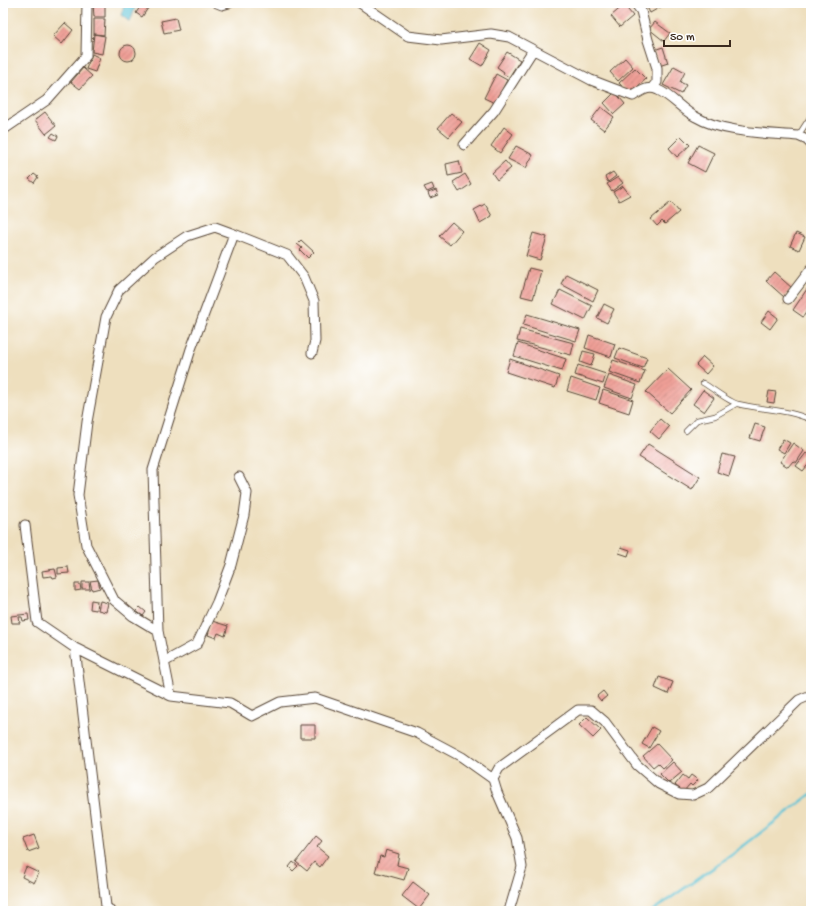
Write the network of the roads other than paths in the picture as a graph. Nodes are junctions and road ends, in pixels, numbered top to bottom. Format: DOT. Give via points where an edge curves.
graph roads {
  1 [pos="87,3"];
  2 [pos="217,3"];
  3 [pos="229,3"];
  4 [pos="360,3"];
  5 [pos="635,3"];
  6 [pos="533,50"];
  7 [pos="652,88"];
  8 [pos="811,116"];
  9 [pos="3,130"];
  10 [pos="798,136"];
  11 [pos="464,144"];
  12 [pos="811,144"];
  13 [pos="234,234"];
  14 [pos="811,269"];
  15 [pos="788,299"];
  16 [pos="312,353"];
  17 [pos="703,383"];
  18 [pos="736,404"];
  19 [pos="811,420"];
  20 [pos="686,432"];
  21 [pos="239,476"];
  22 [pos="25,525"];
  23 [pos="158,631"];
  24 [pos="75,648"];
  25 [pos="164,662"];
  26 [pos="811,694"];
  27 [pos="171,696"];
  28 [pos="493,779"];
  29 [pos="110,911"];
  30 [pos="509,911"];
  1 -- 9 [label="street" via="86,56 47,100"];
  2 -- 3 [label="street"];
  4 -- 6 [label="street" via="408,36 441,40 491,34 509,37"];
  5 -- 7 [label="street" via="641,11 657,68 657,82"];
  6 -- 7 [label="street" via="622,93 633,96 646,88"];
  6 -- 11 [label="street" via="494,111"];
  7 -- 10 [label="street" via="659,90 696,117 728,129"];
  8 -- 10 [label="lane"];
  10 -- 12 [label="street"];
  13 -- 16 [label="street" via="287,256 304,277 314,300 315,341"];
  13 -- 23 [label="street" via="191,349 153,470"];
  13 -- 23 [label="street" via="214,227 187,236 155,257 119,290 106,317 86,422 78,494 86,545 114,600 133,616"];
  14 -- 15 [label="street"];
  17 -- 18 [label="lane"];
  18 -- 19 [label="lane" via="769,408"];
  18 -- 20 [label="lane" via="715,416 697,420"];
  21 -- 25 [label="street" via="247,493 244,515 231,565 217,602 197,644"];
  22 -- 24 [label="street" via="37,622"];
  23 -- 25 [label="street"];
  24 -- 27 [label="street"];
  24 -- 29 [label="street" via="106,906"];
  25 -- 27 [label="street"];
  26 -- 28 [label="street" via="799,700 708,788 693,795 679,794 658,784 637,765 605,722 591,710 578,710 499,768"];
  27 -- 28 [label="street" via="230,702 252,716 280,702 315,698 416,733 462,757"];
  28 -- 30 [label="street" via="517,838 522,867"];
}
